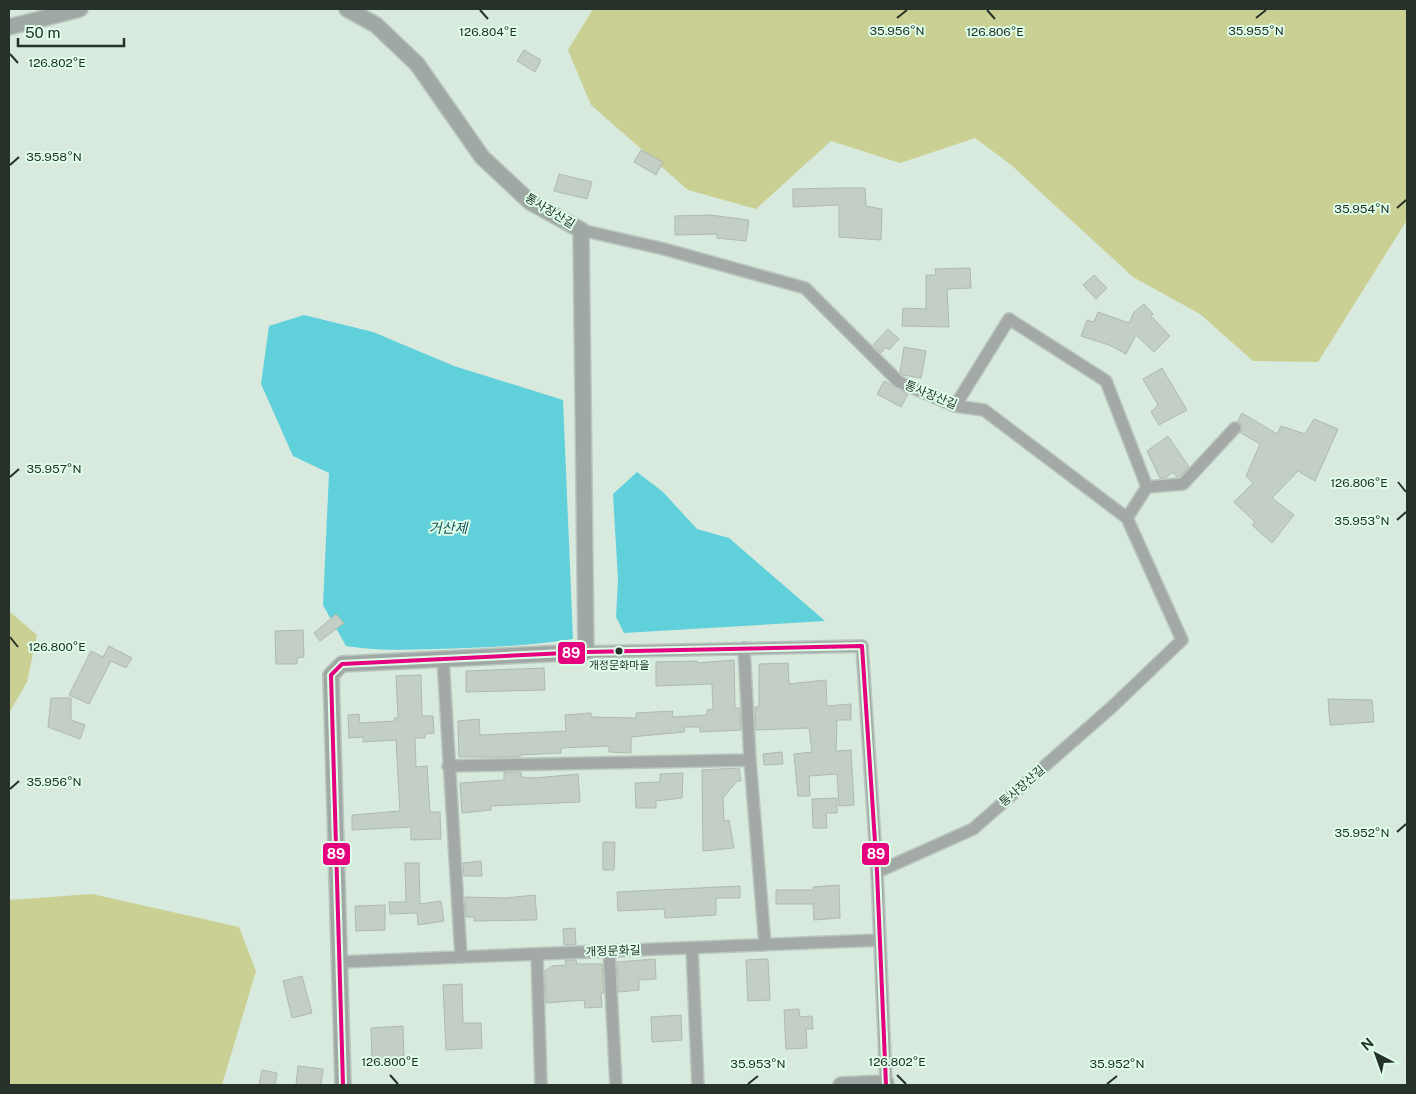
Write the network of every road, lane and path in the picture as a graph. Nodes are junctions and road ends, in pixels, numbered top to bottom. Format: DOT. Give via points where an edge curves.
graph roads {
  1 [pos="80,9"];
  2 [pos="347,9"];
  3 [pos="9,27"];
  4 [pos="581,230"];
  5 [pos="955,406"];
  6 [pos="1234,428"];
  7 [pos="1147,487"];
  8 [pos="1127,518"];
  9 [pos="744,648"];
  10 [pos="586,652"];
  11 [pos="443,658"];
  12 [pos="750,760"];
  13 [pos="448,766"];
  14 [pos="877,872"];
  15 [pos="880,940"];
  16 [pos="765,944"];
  17 [pos="692,948"];
  18 [pos="609,951"];
  19 [pos="537,954"];
  20 [pos="461,958"];
  21 [pos="339,962"];
  22 [pos="886,1084"];
  23 [pos="343,1085"];
  24 [pos="541,1085"];
  25 [pos="616,1085"];
  26 [pos="698,1085"];
  27 [pos="841,1085"];
  1 -- 3 [label="street"];
  2 -- 4 [label="street, 통사장산길" via="376,25 417,64 482,156 530,202"];
  4 -- 5 [label="street, 통사장산길" via="805,288 899,382"];
  4 -- 10 [label="street"];
  5 -- 7 [label="street" via="1009,318 1106,381"];
  5 -- 8 [label="street, 통사장산길" via="984,410"];
  6 -- 7 [label="street" via="1183,484"];
  7 -- 8 [label="street"];
  8 -- 14 [label="street, 통사장산길" via="1182,640 1113,706 973,829"];
  9 -- 10 [label="street"];
  9 -- 12 [label="street"];
  9 -- 14 [label="street" via="862,646"];
  10 -- 11 [label="street"];
  11 -- 13 [label="street"];
  11 -- 21 [label="street" via="342,664 330,676"];
  12 -- 13 [label="street"];
  12 -- 16 [label="street"];
  13 -- 20 [label="street"];
  14 -- 15 [label="street"];
  15 -- 16 [label="street, 개정문화길"];
  15 -- 22 [label="street"];
  16 -- 17 [label="street, 개정문화길"];
  17 -- 18 [label="street, 개정문화길"];
  17 -- 26 [label="street"];
  18 -- 19 [label="street, 개정문화길"];
  18 -- 25 [label="street"];
  19 -- 20 [label="street, 개정문화길"];
  19 -- 24 [label="street"];
  20 -- 21 [label="street, 개정문화길"];
  21 -- 23 [label="street"];
  22 -- 27 [label="street"];
}
